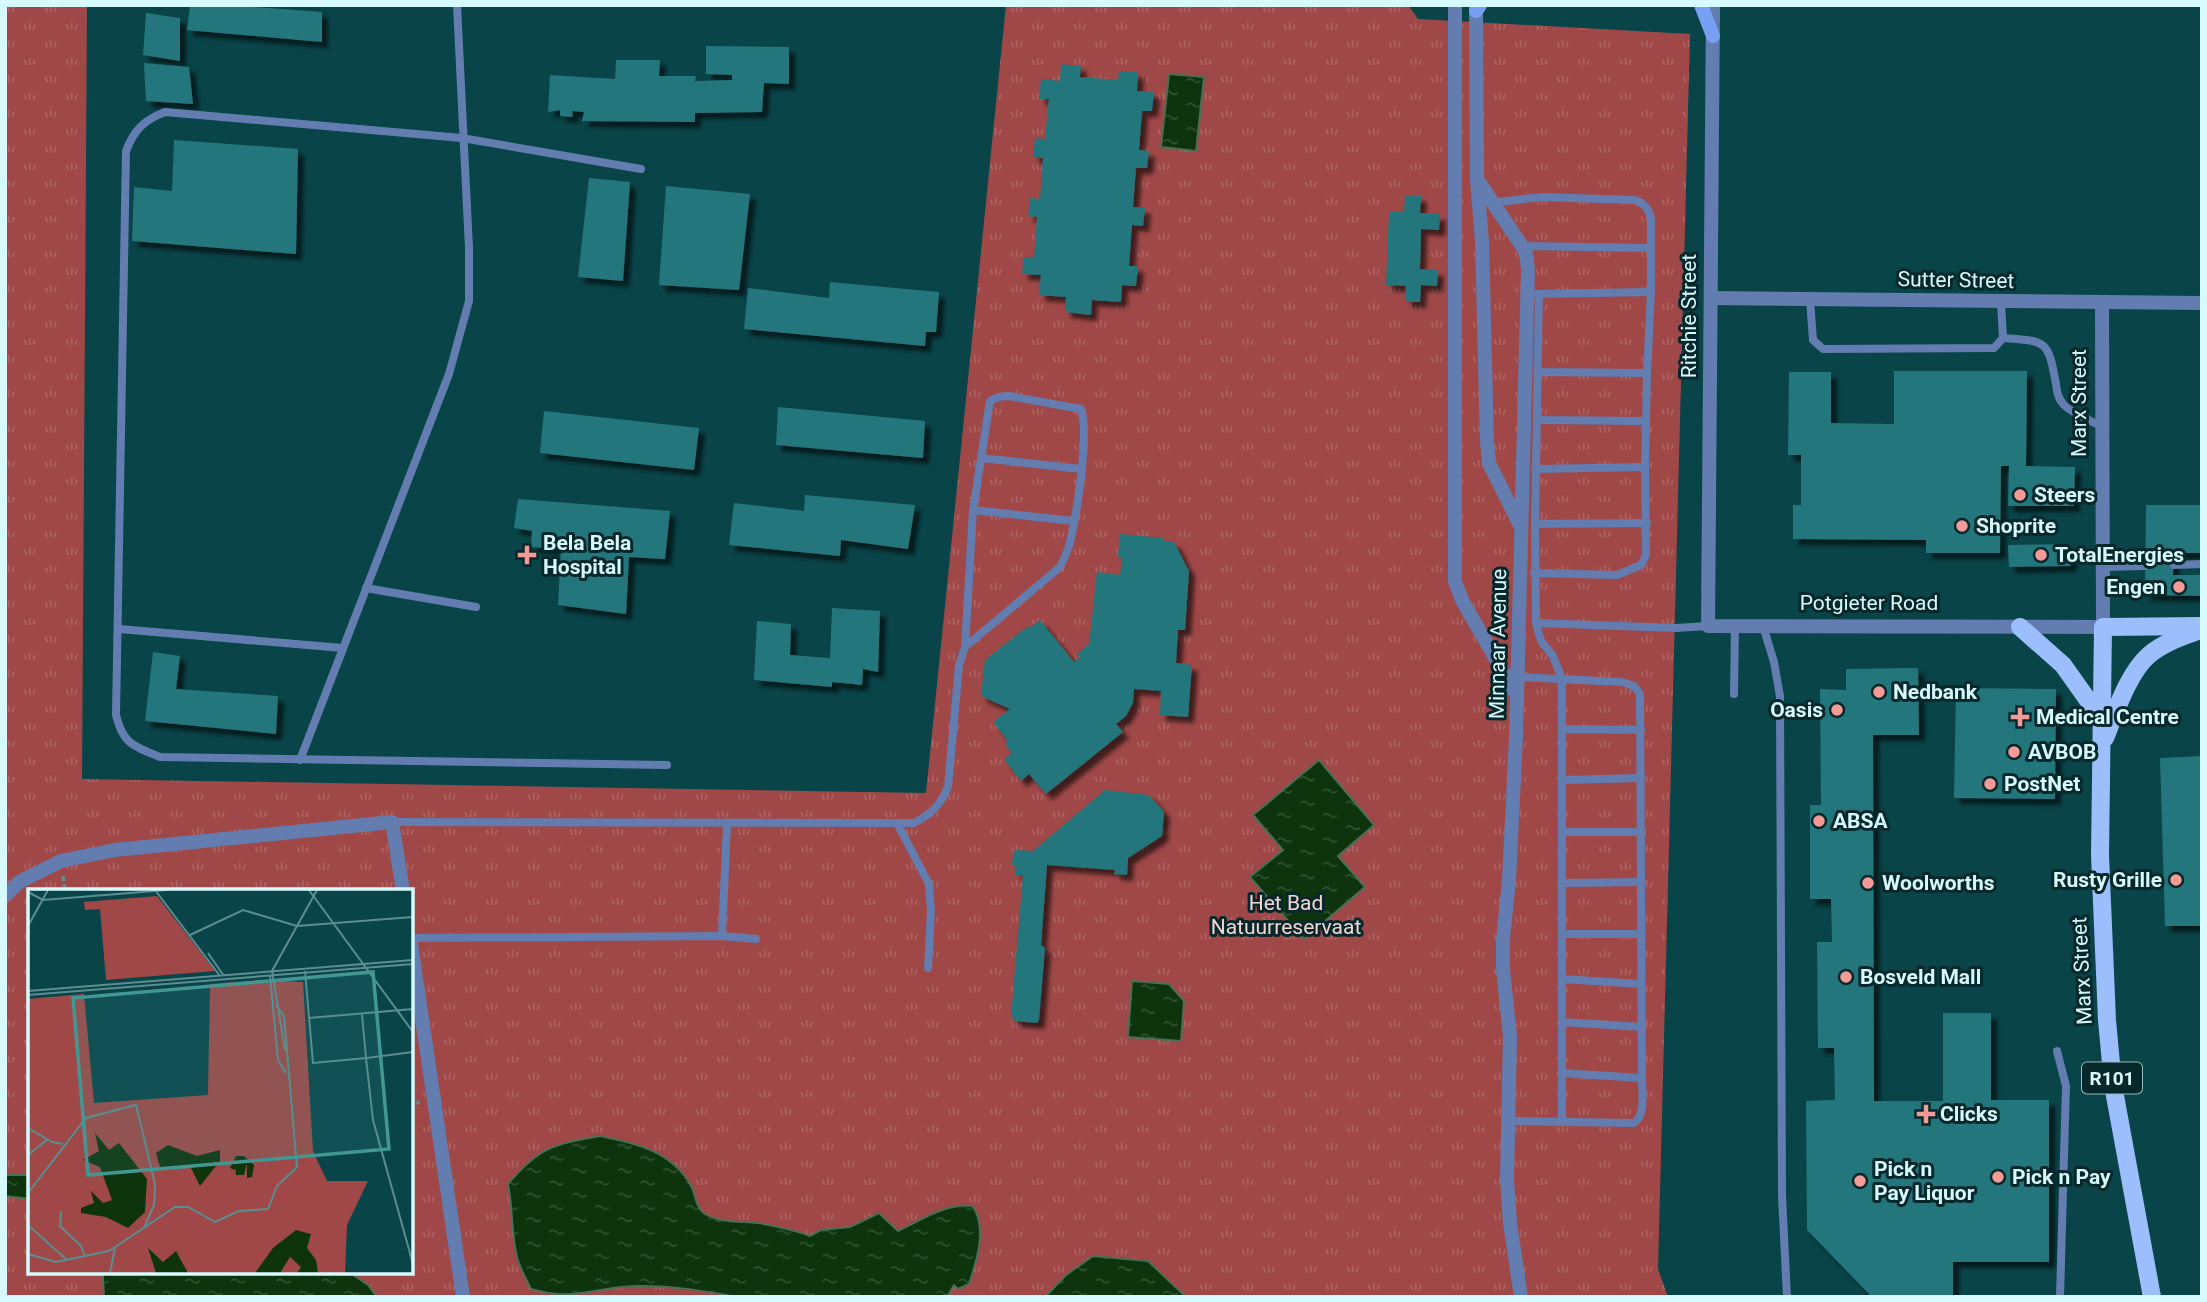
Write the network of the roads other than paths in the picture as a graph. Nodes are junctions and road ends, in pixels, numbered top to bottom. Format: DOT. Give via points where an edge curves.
graph roads {
  1 [pos="457,5"];
  2 [pos="1455,5"];
  3 [pos="1701,5"];
  4 [pos="1713,5"];
  5 [pos="1477,7"];
  6 [pos="1713,36"];
  7 [pos="462,138"];
  8 [pos="641,169"];
  9 [pos="1477,179"];
  10 [pos="1492,202"];
  11 [pos="1522,246"];
  12 [pos="1650,248"];
  13 [pos="1651,292"];
  14 [pos="1533,294"];
  15 [pos="1711,299"];
  16 [pos="1810,300"];
  17 [pos="2001,302"];
  18 [pos="2102,303"];
  19 [pos="2202,303"];
  20 [pos="2003,338"];
  21 [pos="1538,372"];
  22 [pos="1647,373"];
  23 [pos="1537,420"];
  24 [pos="1646,421"];
  25 [pos="2102,427"];
  26 [pos="981,458"];
  27 [pos="1645,467"];
  28 [pos="1080,469"];
  29 [pos="1535,469"];
  30 [pos="973,510"];
  31 [pos="1073,521"];
  32 [pos="1647,523"];
  33 [pos="1528,525"];
  34 [pos="2174,565"];
  35 [pos="2202,565"];
  36 [pos="2145,566"];
  37 [pos="2102,568"];
  38 [pos="1534,573"];
  39 [pos="366,588"];
  40 [pos="476,607"];
  41 [pos="1536,623"];
  42 [pos="1763,625"];
  43 [pos="1708,626"];
  44 [pos="1735,626"];
  45 [pos="2020,627"];
  46 [pos="2103,627"];
  47 [pos="2202,628"];
  48 [pos="119,629"];
  49 [pos="965,647"];
  50 [pos="343,648"];
  51 [pos="1517,677"];
  52 [pos="1562,678"];
  53 [pos="1734,694"];
  54 [pos="1517,695"];
  55 [pos="2102,720"];
  56 [pos="1562,729"];
  57 [pos="1641,730"];
  58 [pos="2101,746"];
  59 [pos="300,760"];
  60 [pos="667,765"];
  61 [pos="1642,778"];
  62 [pos="1562,780"];
  63 [pos="392,822"];
  64 [pos="727,822"];
  65 [pos="897,823"];
  66 [pos="1562,832"];
  67 [pos="1642,832"];
  68 [pos="1642,882"];
  69 [pos="1562,883"];
  70 [pos="403,889"];
  71 [pos="5,896"];
  72 [pos="1562,934"];
  73 [pos="1642,934"];
  74 [pos="722,936"];
  75 [pos="413,938"];
  76 [pos="756,939"];
  77 [pos="413,958"];
  78 [pos="928,968"];
  79 [pos="1562,979"];
  80 [pos="1641,984"];
  81 [pos="1562,1022"];
  82 [pos="1642,1027"];
  83 [pos="2057,1051"];
  84 [pos="1561,1073"];
  85 [pos="1642,1078"];
  86 [pos="1509,1121"];
  87 [pos="1562,1122"];
  88 [pos="463,1297"];
  89 [pos="1521,1297"];
  90 [pos="1787,1297"];
  91 [pos="2060,1297"];
  92 [pos="2152,1297"];
  1 -- 7 [label="lane"];
  2 -- 54 [label="street" via="1455,582"];
  3 -- 6 [label="main road"];
  4 -- 6 [label="street, Ritchie Street"];
  5 -- 9 [label="street"];
  6 -- 15 [label="street, Ritchie Street"];
  7 -- 8 [label="lane"];
  7 -- 39 [label="lane" via="469,301 449,374"];
  7 -- 48 [label="lane" via="165,113 149,118 131,137 126,151"];
  9 -- 10 [label="street, Minnaar Avenue"];
  9 -- 33 [label="street" via="1489,463"];
  10 -- 11 [label="street, Minnaar Avenue"];
  10 -- 12 [label="lane" via="1541,197 1635,200 1643,203 1651,218"];
  11 -- 12 [label="lane"];
  11 -- 14 [label="street, Minnaar Avenue"];
  12 -- 13 [label="lane"];
  13 -- 14 [label="lane"];
  13 -- 22 [label="lane"];
  14 -- 21 [label="lane"];
  14 -- 33 [label="street, Minnaar Avenue"];
  15 -- 16 [label="street, Sutter Street"];
  15 -- 43 [label="street, Ritchie Street"];
  16 -- 17 [label="street, Sutter Street"];
  16 -- 20 [label="lane" via="1813,340 1823,349 1994,348"];
  17 -- 18 [label="street, Sutter Street"];
  17 -- 20 [label="lane"];
  18 -- 19 [label="street, Sutter Street"];
  18 -- 25 [label="street, Marx Street"];
  20 -- 25 [label="lane" via="2031,340 2046,348 2062,404"];
  21 -- 22 [label="lane"];
  21 -- 23 [label="lane"];
  22 -- 24 [label="lane"];
  23 -- 24 [label="lane"];
  23 -- 29 [label="lane"];
  24 -- 27 [label="lane"];
  25 -- 37 [label="street, Marx Street"];
  26 -- 28 [label="lane"];
  26 -- 28 [label="lane" via="990,401 1009,396 1081,409 1085,420"];
  26 -- 30 [label="lane"];
  27 -- 29 [label="lane"];
  27 -- 32 [label="lane"];
  28 -- 31 [label="lane"];
  29 -- 33 [label="lane"];
  30 -- 31 [label="lane"];
  30 -- 49 [label="lane"];
  31 -- 49 [label="lane" via="1060,566"];
  32 -- 33 [label="lane"];
  32 -- 38 [label="lane" via="1646,555 1641,565 1628,571 1617,575"];
  33 -- 38 [label="lane"];
  33 -- 51 [label="street, Minnaar Avenue"];
  34 -- 35 [label="lane"];
  36 -- 37 [label="lane"];
  37 -- 46 [label="street, Marx Street"];
  38 -- 41 [label="lane"];
  39 -- 40 [label="lane"];
  39 -- 50 [label="lane"];
  41 -- 43 [label="lane, Potgieter Road"];
  41 -- 52 [label="lane"];
  42 -- 44 [label="street, Potgieter Road"];
  42 -- 45 [label="street, Potgieter Road"];
  42 -- 90 [label="lane" via="1780,696 1782,1196"];
  43 -- 44 [label="street, Potgieter Road"];
  44 -- 53 [label="lane"];
  45 -- 46 [label="street, Potgieter Road"];
  45 -- 55 [label="main road" via="2063,665"];
  46 -- 47 [label="main road, Potgieter Road"];
  46 -- 55 [label="main road, Marx Street / R101"];
  47 -- 58 [label="main road" via="2148,656 2129,683"];
  48 -- 50 [label="lane"];
  48 -- 59 [label="lane" via="116,715 121,734 136,747 160,757"];
  49 -- 65 [label="lane" via="959,665 948,787 933,813 914,823"];
  50 -- 59 [label="lane"];
  51 -- 52 [label="lane"];
  51 -- 54 [label="street, Minnaar Avenue"];
  52 -- 56 [label="lane"];
  52 -- 57 [label="lane" via="1634,686 1640,694"];
  54 -- 86 [label="street, Minnaar Avenue" via="1503,939 1510,1037"];
  55 -- 58 [label="main road, Marx Street / R101"];
  56 -- 57 [label="lane"];
  56 -- 62 [label="lane"];
  57 -- 61 [label="lane"];
  58 -- 92 [label="main road, Marx Street / R101" via="2100,855 2111,1072"];
  59 -- 60 [label="lane"];
  61 -- 62 [label="lane"];
  61 -- 67 [label="lane"];
  62 -- 66 [label="lane"];
  63 -- 64 [label="lane"];
  63 -- 70 [label="street"];
  63 -- 71 [label="street" via="115,850 61,860 19,882"];
  64 -- 65 [label="lane"];
  64 -- 74 [label="lane"];
  65 -- 78 [label="lane" via="929,884"];
  66 -- 67 [label="lane"];
  66 -- 69 [label="lane"];
  67 -- 68 [label="lane"];
  68 -- 69 [label="lane"];
  68 -- 73 [label="lane"];
  69 -- 72 [label="lane"];
  72 -- 73 [label="lane"];
  72 -- 79 [label="lane"];
  73 -- 80 [label="lane"];
  74 -- 75 [label="lane"];
  74 -- 76 [label="lane"];
  77 -- 88 [label="street"];
  79 -- 80 [label="lane"];
  79 -- 81 [label="lane"];
  80 -- 82 [label="lane"];
  81 -- 82 [label="lane"];
  81 -- 84 [label="lane"];
  82 -- 85 [label="lane"];
  83 -- 91 [label="lane" via="2066,1086"];
  84 -- 85 [label="lane"];
  84 -- 87 [label="lane"];
  85 -- 87 [label="lane" via="1641,1114 1634,1122"];
  86 -- 87 [label="lane"];
  86 -- 89 [label="street, Minnaar Avenue" via="1507,1179"];
}
